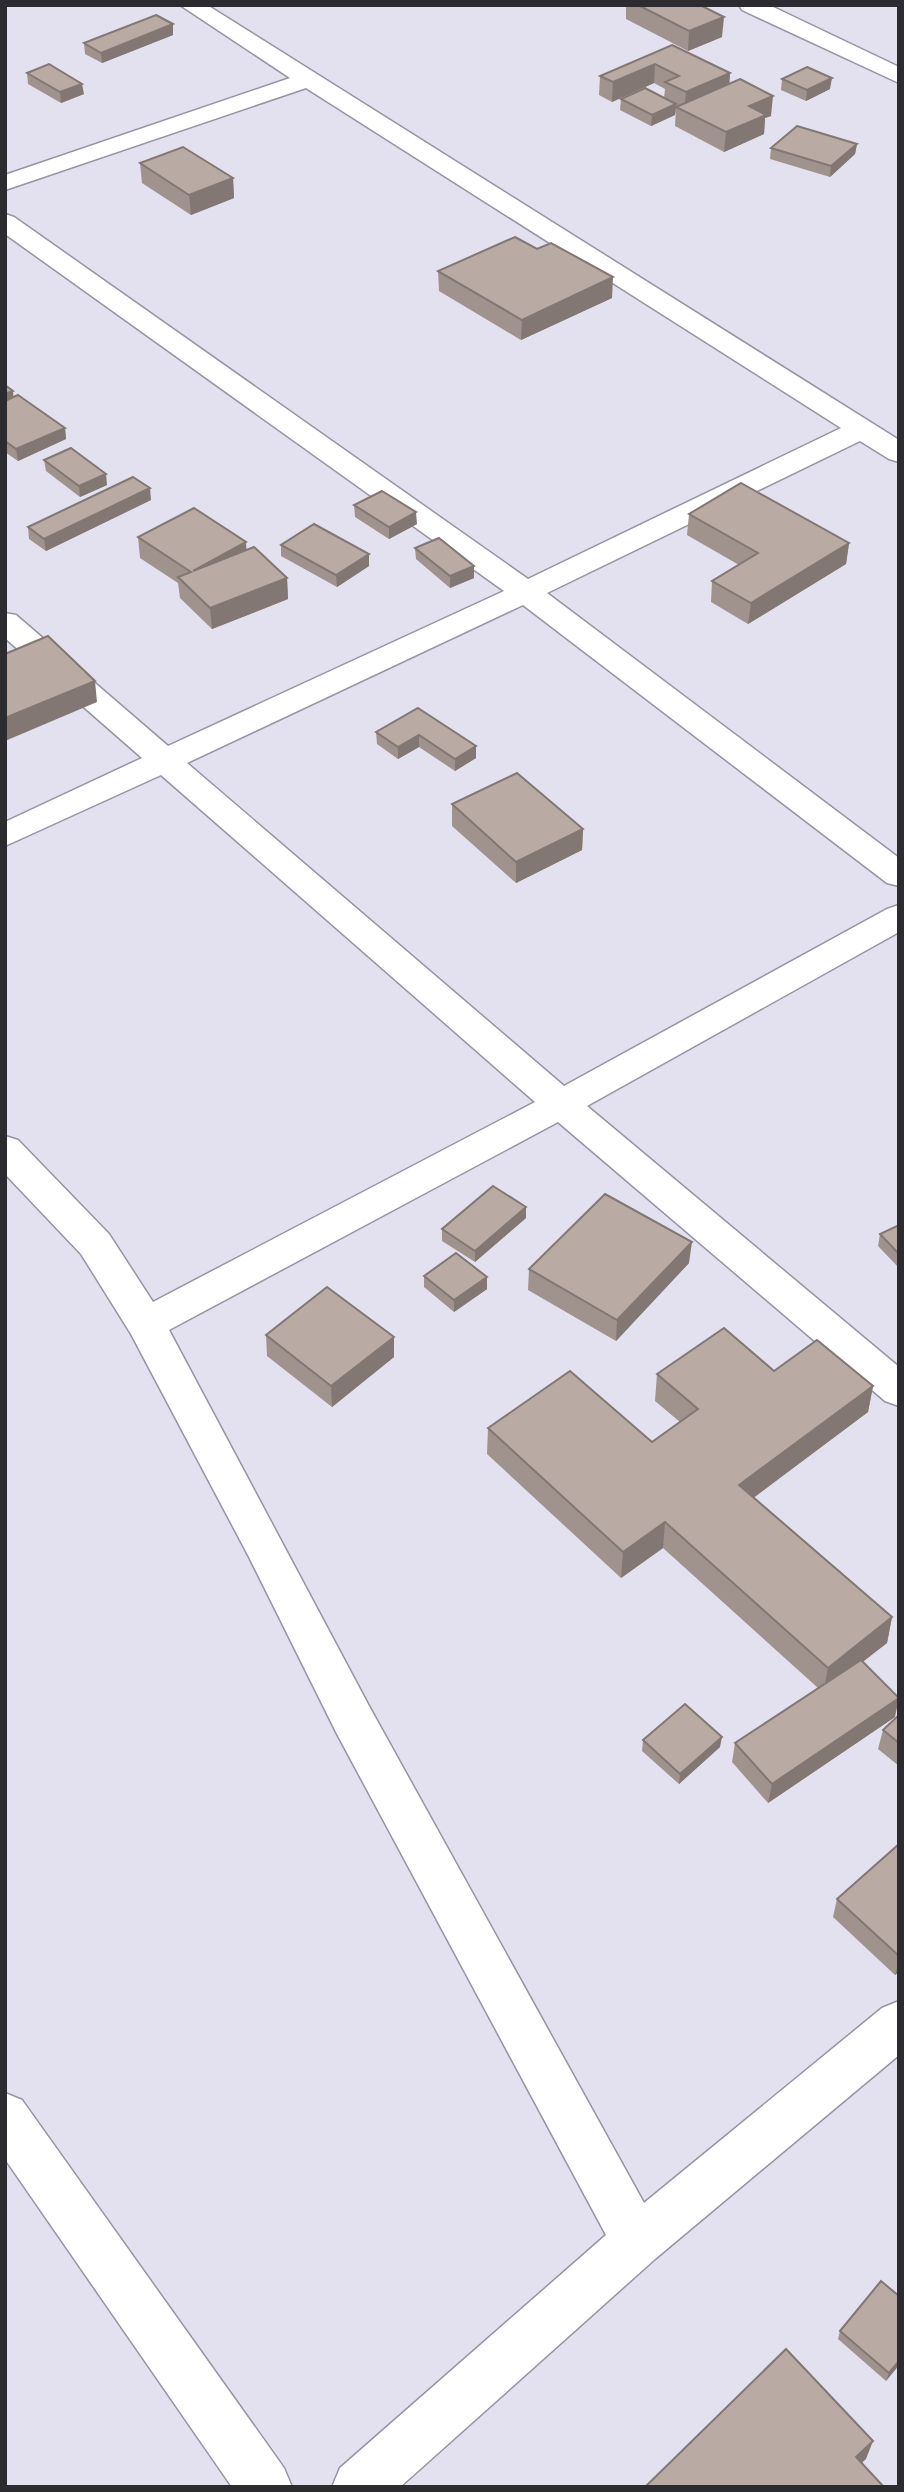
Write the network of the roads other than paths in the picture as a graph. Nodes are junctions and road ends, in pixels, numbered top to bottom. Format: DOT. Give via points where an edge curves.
graph roads {
  1 [pos="191,5"];
  2 [pos="751,5"];
  3 [pos="899,76"];
  4 [pos="307,79"];
  5 [pos="5,183"];
  6 [pos="5,222"];
  7 [pos="860,430"];
  8 [pos="899,453"];
  9 [pos="526,592"];
  10 [pos="5,622"];
  11 [pos="165,760"];
  12 [pos="5,835"];
  13 [pos="899,875"];
  14 [pos="899,917"];
  15 [pos="561,1104"];
  16 [pos="5,1150"];
  17 [pos="146,1324"];
  18 [pos="899,1390"];
  19 [pos="899,2024"];
  20 [pos="5,2117"];
  21 [pos="638,2241"];
  22 [pos="265,2487"];
  23 [pos="359,2487"];
  1 -- 4 [label="street"];
  2 -- 3 [label="street"];
  4 -- 5 [label="street"];
  4 -- 7 [label="street"];
  6 -- 9 [label="street"];
  7 -- 8 [label="street"];
  7 -- 9 [label="street"];
  9 -- 11 [label="street"];
  9 -- 13 [label="street"];
  10 -- 11 [label="street"];
  11 -- 12 [label="street"];
  11 -- 15 [label="street"];
  14 -- 15 [label="street"];
  15 -- 17 [label="street"];
  15 -- 18 [label="street"];
  16 -- 17 [label="street" via="95,1244"];
  17 -- 21 [label="street" via="353,1720"];
  19 -- 21 [label="street"];
  20 -- 22 [label="street"];
  21 -- 23 [label="street"];
}
